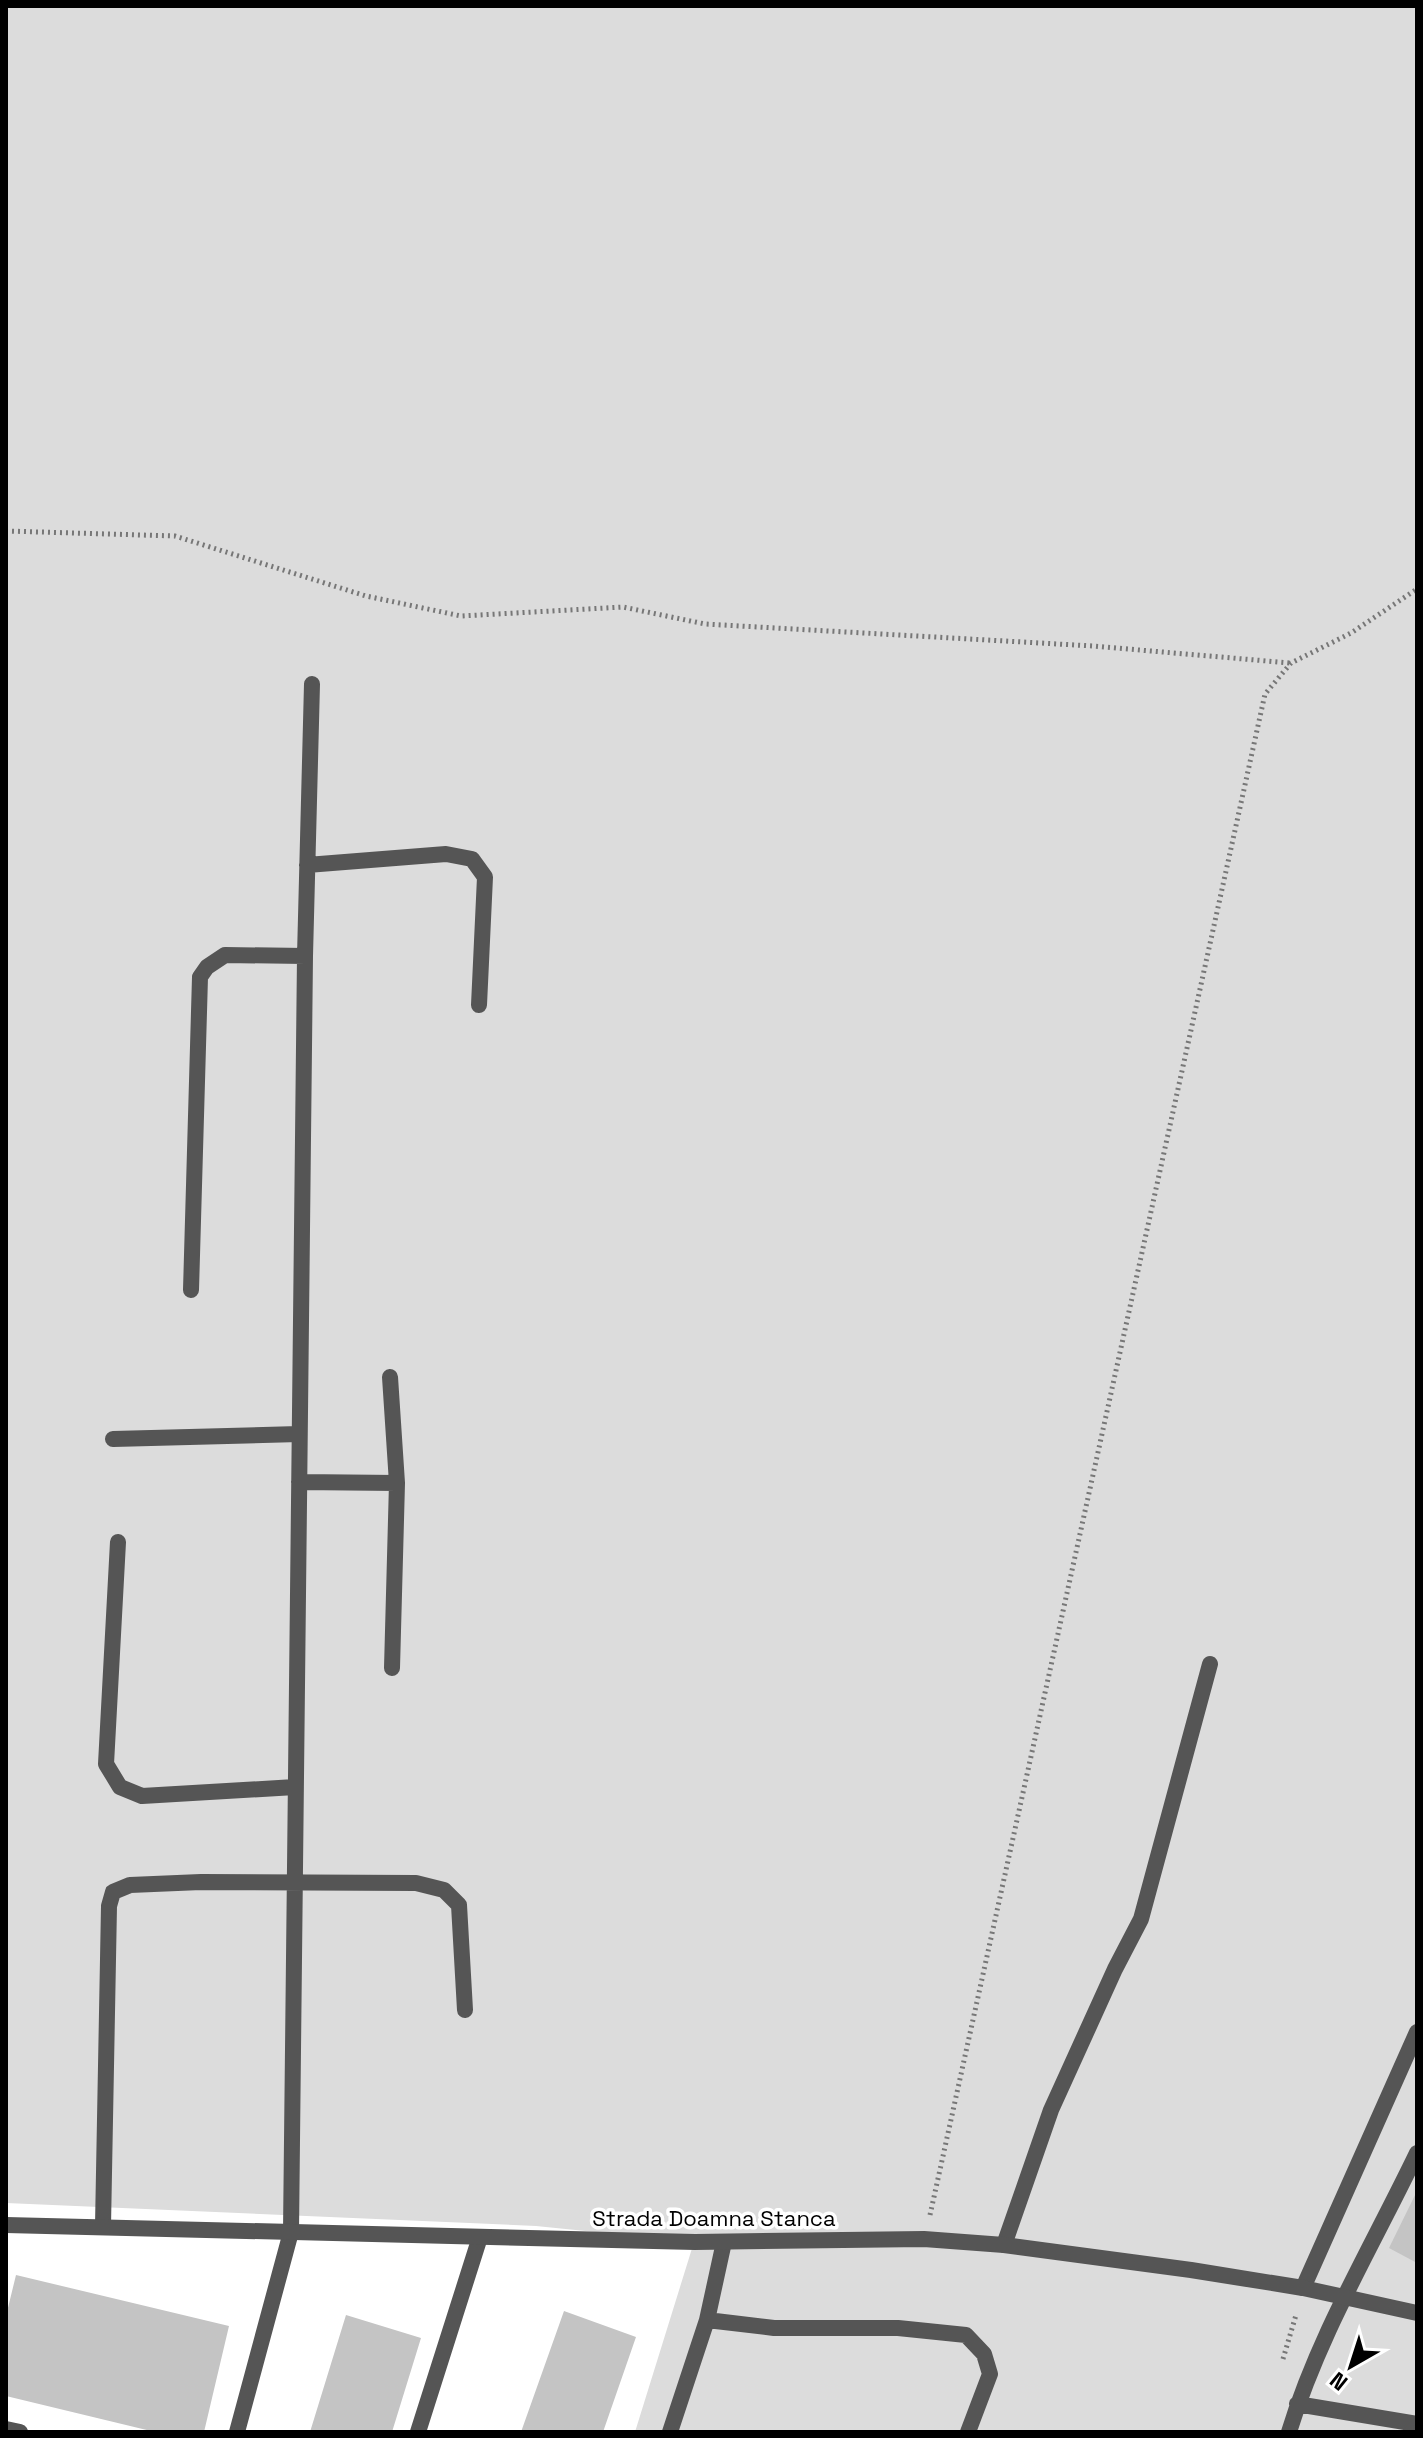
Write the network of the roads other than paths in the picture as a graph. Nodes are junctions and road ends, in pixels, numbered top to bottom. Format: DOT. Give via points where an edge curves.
graph roads {
  1 [pos="312,684"];
  2 [pos="307,865"];
  3 [pos="305,956"];
  4 [pos="479,1005"];
  5 [pos="191,1290"];
  6 [pos="390,1377"];
  7 [pos="299,1434"];
  8 [pos="113,1439"];
  9 [pos="299,1482"];
  10 [pos="397,1483"];
  11 [pos="118,1542"];
  12 [pos="1210,1664"];
  13 [pos="392,1668"];
  14 [pos="295,1787"];
  15 [pos="295,1882"];
  16 [pos="465,2010"];
  17 [pos="1417,2032"];
  18 [pos="1417,2153"];
  19 [pos="6,2225"];
  20 [pos="103,2226"];
  21 [pos="291,2232"];
  22 [pos="480,2237"];
  23 [pos="724,2242"];
  24 [pos="1004,2245"];
  25 [pos="1303,2288"];
  26 [pos="1343,2297"];
  27 [pos="1417,2313"];
  28 [pos="707,2320"];
  29 [pos="1297,2404"];
  30 [pos="1417,2424"];
  31 [pos="6,2429"];
  32 [pos="20,2432"];
  33 [pos="237,2432"];
  34 [pos="418,2432"];
  35 [pos="670,2432"];
  36 [pos="968,2432"];
  37 [pos="1289,2432"];
  1 -- 2 [label="street"];
  2 -- 3 [label="street"];
  2 -- 4 [label="street" via="446,854 472,859 485,877"];
  3 -- 5 [label="street" via="225,955 200,977"];
  3 -- 7 [label="street"];
  6 -- 10 [label="street"];
  7 -- 8 [label="street"];
  7 -- 9 [label="street"];
  9 -- 10 [label="street"];
  9 -- 14 [label="street"];
  10 -- 13 [label="street"];
  11 -- 14 [label="street" via="106,1764 120,1787 142,1796"];
  12 -- 24 [label="street" via="1141,1919 1051,2110"];
  14 -- 15 [label="street"];
  15 -- 16 [label="street" via="416,1883 444,1890 459,1905"];
  15 -- 20 [label="street" via="130,1885 113,1892"];
  15 -- 21 [label="street"];
  17 -- 25 [label="street"];
  18 -- 26 [label="street"];
  19 -- 20 [label="street, Strada Doamna Stanca"];
  20 -- 21 [label="street, Strada Doamna Stanca"];
  21 -- 22 [label="street, Strada Doamna Stanca"];
  21 -- 33 [label="street"];
  22 -- 23 [label="street, Strada Doamna Stanca"];
  22 -- 34 [label="street"];
  23 -- 24 [label="street, Strada Doamna Stanca" via="924,2239"];
  23 -- 28 [label="street"];
  24 -- 25 [label="street, Strada Doamna Stanca"];
  25 -- 26 [label="street, Strada Doamna Stanca"];
  26 -- 27 [label="street, Strada Doamna Stanca"];
  26 -- 29 [label="street"];
  28 -- 35 [label="street"];
  28 -- 36 [label="street" via="774,2328 898,2328 966,2335 984,2354 990,2374"];
  29 -- 30 [label="street"];
  29 -- 37 [label="street"];
  31 -- 32 [label="street"];
}
